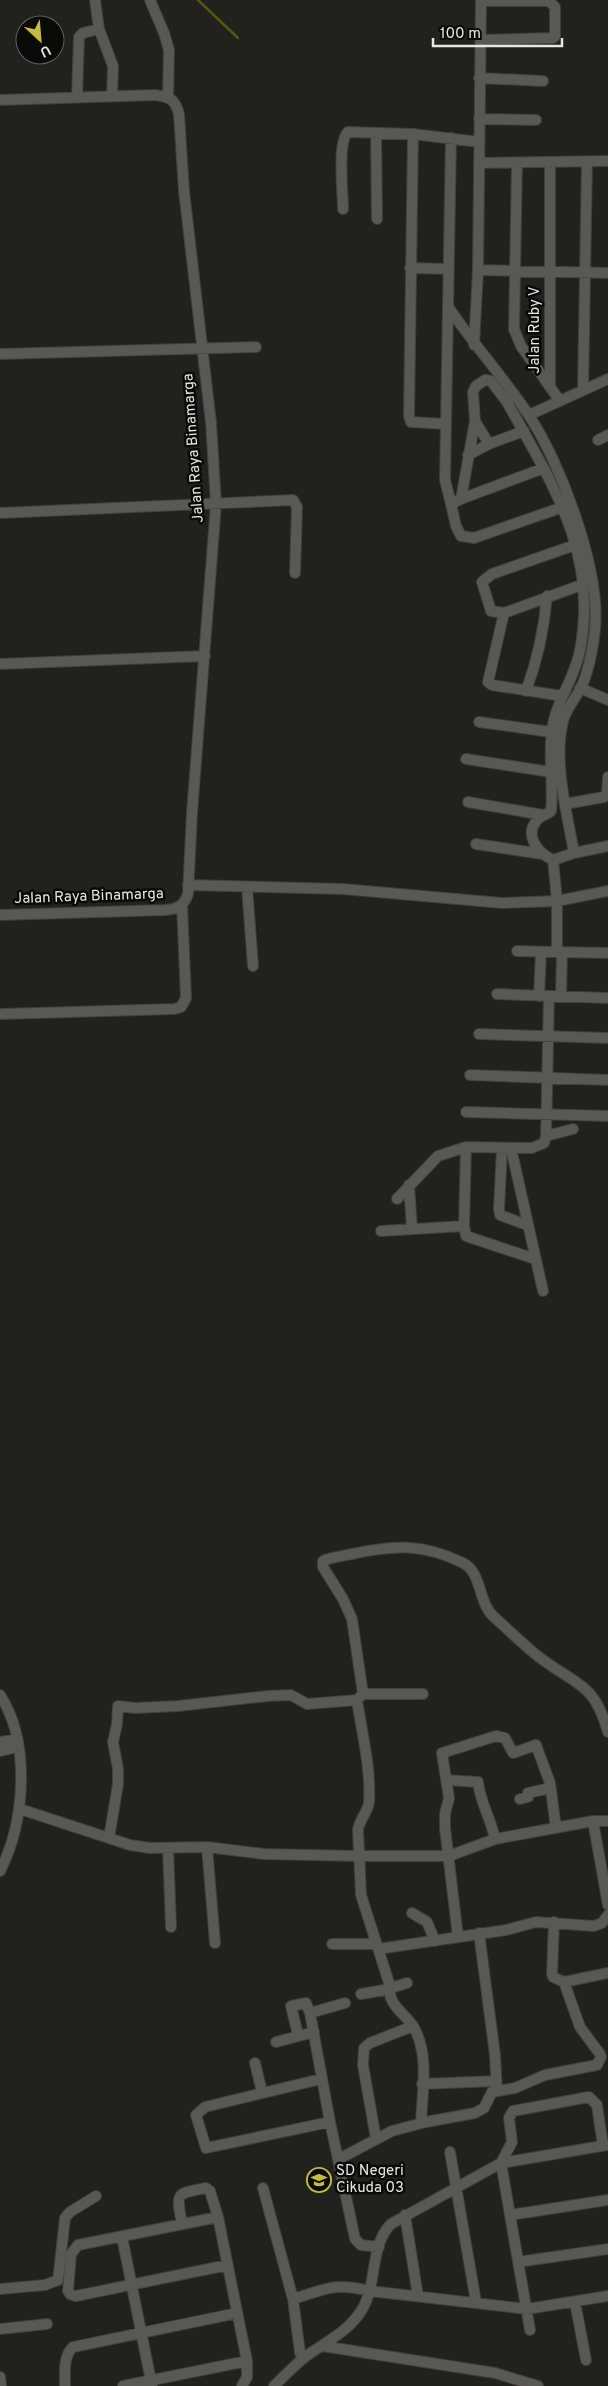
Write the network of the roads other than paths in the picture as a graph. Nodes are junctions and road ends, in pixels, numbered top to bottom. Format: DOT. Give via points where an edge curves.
graph roads {
  1 [pos="95,0"];
  2 [pos="150,0"];
  3 [pos="481,0"];
  4 [pos="99,29"];
  5 [pos="481,40"];
  6 [pos="479,78"];
  7 [pos="543,81"];
  8 [pos="112,96"];
  9 [pos="77,97"];
  10 [pos="168,97"];
  11 [pos="0,100"];
  12 [pos="479,119"];
  13 [pos="536,120"];
  14 [pos="376,133"];
  15 [pos="412,134"];
  16 [pos="450,138"];
  17 [pos="479,142"];
  18 [pos="608,161"];
  19 [pos="550,162"];
  20 [pos="587,162"];
  21 [pos="479,163"];
  22 [pos="517,163"];
  23 [pos="343,209"];
  24 [pos="377,219"];
  25 [pos="410,268"];
  26 [pos="449,269"];
  27 [pos="478,270"];
  28 [pos="514,271"];
  29 [pos="550,272"];
  30 [pos="586,272"];
  31 [pos="608,273"];
  32 [pos="449,308"];
  33 [pos="474,345"];
  34 [pos="256,347"];
  35 [pos="202,348"];
  36 [pos="0,354"];
  37 [pos="608,379"];
  38 [pos="550,387"];
  39 [pos="583,390"];
  40 [pos="510,399"];
  41 [pos="560,401"];
  42 [pos="529,415"];
  43 [pos="475,421"];
  44 [pos="446,424"];
  45 [pos="524,431"];
  46 [pos="608,435"];
  47 [pos="598,440"];
  48 [pos="489,444"];
  49 [pos="468,455"];
  50 [pos="544,468"];
  51 [pos="461,499"];
  52 [pos="216,504"];
  53 [pos="451,504"];
  54 [pos="563,507"];
  55 [pos="0,513"];
  56 [pos="575,545"];
  57 [pos="295,573"];
  58 [pos="584,584"];
  59 [pos="547,596"];
  60 [pos="504,612"];
  61 [pos="205,656"];
  62 [pos="0,664"];
  63 [pos="580,688"];
  64 [pos="526,691"];
  65 [pos="562,696"];
  66 [pos="608,700"];
  67 [pos="479,722"];
  68 [pos="552,732"];
  69 [pos="466,759"];
  70 [pos="552,772"];
  71 [pos="608,777"];
  72 [pos="468,802"];
  73 [pos="565,804"];
  74 [pos="543,815"];
  75 [pos="476,844"];
  76 [pos="608,846"];
  77 [pos="574,853"];
  78 [pos="542,854"];
  79 [pos="553,860"];
  80 [pos="188,885"];
  81 [pos="247,887"];
  82 [pos="608,891"];
  83 [pos="557,901"];
  84 [pos="182,905"];
  85 [pos="0,915"];
  86 [pos="517,951"];
  87 [pos="541,952"];
  88 [pos="559,952"];
  89 [pos="608,953"];
  90 [pos="253,966"];
  91 [pos="497,994"];
  92 [pos="544,996"];
  93 [pos="561,996"];
  94 [pos="608,998"];
  95 [pos="2,1014"];
  96 [pos="479,1034"];
  97 [pos="547,1037"];
  98 [pos="608,1038"];
  99 [pos="470,1075"];
  100 [pos="546,1078"];
  101 [pos="608,1080"];
  102 [pos="466,1112"];
  103 [pos="545,1114"];
  104 [pos="608,1116"];
  105 [pos="573,1129"];
  106 [pos="546,1136"];
  107 [pos="466,1147"];
  108 [pos="506,1148"];
  109 [pos="409,1185"];
  110 [pos="398,1199"];
  111 [pos="527,1225"];
  112 [pos="464,1226"];
  113 [pos="412,1229"];
  114 [pos="381,1231"];
  115 [pos="535,1259"];
  116 [pos="543,1291"];
  117 [pos="423,1694"];
  118 [pos="0,1695"];
  119 [pos="360,1697"];
  120 [pos="608,1732"];
  121 [pos="0,1742"];
  122 [pos="18,1743"];
  123 [pos="0,1751"];
  124 [pos="446,1780"];
  125 [pos="550,1788"];
  126 [pos="520,1799"];
  127 [pos="20,1809"];
  128 [pos="593,1821"];
  129 [pos="608,1821"];
  130 [pos="556,1828"];
  131 [pos="109,1838"];
  132 [pos="495,1839"];
  133 [pos="168,1848"];
  134 [pos="207,1848"];
  135 [pos="358,1856"];
  136 [pos="449,1856"];
  137 [pos="0,1871"];
  138 [pos="608,1905"];
  139 [pos="412,1913"];
  140 [pos="608,1915"];
  141 [pos="554,1922"];
  142 [pos="171,1927"];
  143 [pos="479,1933"];
  144 [pos="458,1937"];
  145 [pos="435,1941"];
  146 [pos="214,1943"];
  147 [pos="332,1944"];
  148 [pos="377,1946"];
  149 [pos="608,1973"];
  150 [pos="564,1982"];
  151 [pos="407,1983"];
  152 [pos="391,1988"];
  153 [pos="361,1994"];
  154 [pos="345,2003"];
  155 [pos="310,2013"];
  156 [pos="413,2026"];
  157 [pos="314,2032"];
  158 [pos="298,2035"];
  159 [pos="276,2042"];
  160 [pos="604,2056"];
  161 [pos="255,2063"];
  162 [pos="321,2079"];
  163 [pos="422,2084"];
  164 [pos="496,2086"];
  165 [pos="262,2092"];
  166 [pos="330,2122"];
  167 [pos="421,2123"];
  168 [pos="376,2139"];
  169 [pos="606,2145"];
  170 [pos="450,2152"];
  171 [pos="339,2159"];
  172 [pos="501,2163"];
  173 [pos="458,2186"];
  174 [pos="263,2188"];
  175 [pos="96,2196"];
  176 [pos="608,2200"];
  177 [pos="405,2215"];
  178 [pos="510,2216"];
  179 [pos="218,2217"];
  180 [pos="182,2224"];
  181 [pos="122,2236"];
  182 [pos="379,2247"];
  183 [pos="608,2249"];
  184 [pos="518,2262"];
  185 [pos="228,2264"];
  186 [pos="131,2285"];
  187 [pos="0,2290"];
  188 [pos="370,2290"];
  189 [pos="418,2296"];
  190 [pos="608,2296"];
  191 [pos="293,2299"];
  192 [pos="476,2302"];
  193 [pos="575,2302"];
  194 [pos="527,2309"];
  195 [pos="237,2313"];
  196 [pos="47,2324"];
  197 [pos="0,2329"];
  198 [pos="530,2330"];
  199 [pos="141,2333"];
  200 [pos="322,2346"];
  201 [pos="300,2353"];
  202 [pos="248,2360"];
  203 [pos="586,2360"];
  204 [pos="0,2377"];
  205 [pos="152,2383"];
  206 [pos="1,2386"];
  207 [pos="65,2386"];
  208 [pos="123,2386"];
  209 [pos="242,2386"];
  210 [pos="274,2386"];
  211 [pos="538,2386"];
  1 -- 4 [label="street"];
  2 -- 10 [label="street" via="169,50"];
  3 -- 5 [label="street"];
  3 -- 5 [label="street" via="549,1 555,7 553,38"];
  4 -- 8 [label="street" via="113,66"];
  4 -- 9 [label="street" via="78,38"];
  5 -- 6 [label="street"];
  6 -- 7 [label="street"];
  6 -- 12 [label="street"];
  8 -- 9 [label="street"];
  8 -- 10 [label="street"];
  9 -- 11 [label="street"];
  10 -- 35 [label="street, Jalan Raya Binamarga" via="174,100 179,114 184,191"];
  12 -- 13 [label="street"];
  12 -- 17 [label="street"];
  14 -- 15 [label="street"];
  14 -- 23 [label="street" via="348,132 344,136"];
  14 -- 24 [label="street"];
  15 -- 16 [label="street"];
  15 -- 25 [label="street"];
  16 -- 17 [label="street"];
  16 -- 26 [label="street"];
  17 -- 21 [label="street"];
  18 -- 20 [label="street"];
  19 -- 20 [label="street"];
  19 -- 22 [label="street"];
  19 -- 29 [label="street, Jalan Ruby V"];
  20 -- 30 [label="street"];
  21 -- 22 [label="street"];
  21 -- 27 [label="street"];
  22 -- 28 [label="street"];
  25 -- 26 [label="street"];
  25 -- 44 [label="street" via="409,420"];
  26 -- 32 [label="street"];
  27 -- 28 [label="street"];
  27 -- 33 [label="street"];
  28 -- 29 [label="street"];
  28 -- 38 [label="street" via="516,338"];
  29 -- 30 [label="street"];
  29 -- 38 [label="street, Jalan Ruby V"];
  30 -- 31 [label="street"];
  30 -- 39 [label="street"];
  32 -- 33 [label="street"];
  32 -- 44 [label="street"];
  33 -- 40 [label="street"];
  34 -- 35 [label="street"];
  35 -- 36 [label="street"];
  35 -- 52 [label="street, Jalan Raya Binamarga"];
  37 -- 39 [label="street"];
  38 -- 41 [label="street"];
  39 -- 41 [label="street"];
  40 -- 42 [label="street"];
  40 -- 43 [label="street" via="491,381 480,382 474,392"];
  40 -- 45 [label="street"];
  41 -- 42 [label="street"];
  42 -- 63 [label="street" via="570,498 591,573 595,626"];
  43 -- 48 [label="street"];
  43 -- 49 [label="street"];
  44 -- 53 [label="street" via="445,480"];
  45 -- 48 [label="street"];
  45 -- 50 [label="street"];
  46 -- 47 [label="street"];
  48 -- 49 [label="street"];
  49 -- 51 [label="street"];
  50 -- 51 [label="street"];
  50 -- 54 [label="street"];
  51 -- 53 [label="street"];
  52 -- 55 [label="street"];
  52 -- 57 [label="street" via="295,501"];
  52 -- 61 [label="street, Jalan Raya Binamarga"];
  53 -- 54 [label="street" via="458,531 461,536 469,538"];
  54 -- 56 [label="street"];
  56 -- 58 [label="street"];
  56 -- 60 [label="street" via="485,578 483,588 491,611"];
  58 -- 59 [label="street"];
  58 -- 65 [label="street" via="585,624 579,658"];
  59 -- 60 [label="street"];
  59 -- 64 [label="street" via="539,657"];
  60 -- 64 [label="street" via="487,680 492,685"];
  61 -- 62 [label="street"];
  61 -- 80 [label="street, Jalan Raya Binamarga"];
  63 -- 66 [label="street"];
  63 -- 73 [label="street" via="562,730"];
  64 -- 65 [label="street"];
  65 -- 68 [label="street"];
  67 -- 68 [label="street"];
  68 -- 70 [label="street"];
  69 -- 70 [label="street"];
  70 -- 74 [label="street" via="551,811"];
  71 -- 73 [label="street" via="604,797"];
  72 -- 74 [label="street"];
  73 -- 77 [label="street"];
  74 -- 78 [label="street" via="535,823 533,836"];
  75 -- 78 [label="street"];
  76 -- 77 [label="street"];
  77 -- 79 [label="street"];
  78 -- 79 [label="street"];
  79 -- 83 [label="street"];
  80 -- 81 [label="street"];
  80 -- 84 [label="street, Jalan Raya Binamarga" via="188,894"];
  81 -- 83 [label="street" via="343,889 502,903"];
  81 -- 90 [label="street"];
  82 -- 83 [label="street"];
  83 -- 88 [label="street"];
  84 -- 85 [label="street, Jalan Raya Binamarga" via="165,910"];
  84 -- 95 [label="street" via="186,998 181,1007"];
  86 -- 87 [label="street"];
  87 -- 88 [label="street"];
  87 -- 92 [label="street"];
  88 -- 89 [label="street"];
  88 -- 93 [label="street"];
  91 -- 92 [label="street"];
  92 -- 93 [label="street"];
  92 -- 97 [label="street"];
  93 -- 94 [label="street"];
  96 -- 97 [label="street"];
  97 -- 98 [label="street"];
  97 -- 100 [label="street"];
  99 -- 100 [label="street"];
  100 -- 101 [label="street"];
  100 -- 103 [label="street"];
  102 -- 103 [label="street"];
  103 -- 104 [label="street"];
  103 -- 106 [label="street"];
  105 -- 106 [label="street"];
  106 -- 108 [label="street" via="538,1147"];
  107 -- 108 [label="street"];
  107 -- 109 [label="street" via="438,1156"];
  107 -- 112 [label="street"];
  108 -- 111 [label="street"];
  108 -- 111 [label="street" via="500,1215"];
  109 -- 110 [label="street"];
  109 -- 113 [label="street"];
  111 -- 115 [label="street"];
  112 -- 113 [label="street"];
  112 -- 115 [label="street" via="464,1232 470,1238"];
  113 -- 114 [label="street"];
  115 -- 116 [label="street"];
  117 -- 119 [label="street"];
  118 -- 122 [label="street"];
  119 -- 120 [label="street" via="352,1619 322,1563 326,1559 401,1546 444,1555 465,1564 476,1578 487,1609 540,1658 590,1692 602,1711"];
  119 -- 131 [label="street" via="307,1704 291,1695 178,1706 118,1706 113,1742 118,1784"];
  119 -- 135 [label="street" via="369,1804 358,1826"];
  121 -- 122 [label="street"];
  122 -- 123 [label="street"];
  122 -- 127 [label="street"];
  124 -- 125 [label="street" via="442,1753 496,1736 505,1738 514,1753 536,1745"];
  124 -- 132 [label="street" via="478,1782"];
  124 -- 136 [label="street" via="449,1798 445,1821"];
  125 -- 126 [label="street" via="528,1793 528,1797"];
  125 -- 130 [label="street"];
  127 -- 131 [label="street"];
  127 -- 137 [label="street" via="11,1846"];
  128 -- 129 [label="street"];
  128 -- 130 [label="street"];
  128 -- 138 [label="street"];
  130 -- 132 [label="street"];
  131 -- 133 [label="street" via="130,1845"];
  132 -- 136 [label="street"];
  133 -- 134 [label="street"];
  133 -- 142 [label="street"];
  134 -- 135 [label="street" via="264,1854"];
  134 -- 146 [label="street"];
  135 -- 136 [label="street"];
  135 -- 148 [label="street" via="362,1895"];
  136 -- 144 [label="street"];
  139 -- 145 [label="street" via="426,1922"];
  140 -- 141 [label="street" via="602,1923 594,1926"];
  141 -- 143 [label="street" via="536,1922"];
  141 -- 150 [label="street" via="552,1974"];
  143 -- 144 [label="street"];
  143 -- 164 [label="street"];
  144 -- 145 [label="street"];
  145 -- 148 [label="street"];
  147 -- 148 [label="street"];
  148 -- 152 [label="street"];
  149 -- 150 [label="street"];
  150 -- 160 [label="street" via="580,2027"];
  151 -- 152 [label="street"];
  152 -- 153 [label="street"];
  152 -- 156 [label="street" via="392,1999"];
  154 -- 155 [label="street"];
  155 -- 157 [label="street"];
  155 -- 158 [label="street" via="306,2002 291,2006"];
  156 -- 163 [label="street" via="421,2047"];
  156 -- 168 [label="street" via="364,2048 363,2065"];
  157 -- 158 [label="street"];
  157 -- 162 [label="street"];
  158 -- 159 [label="street"];
  160 -- 164 [label="street" via="594,2066 546,2075 515,2088"];
  161 -- 165 [label="street"];
  162 -- 165 [label="street"];
  162 -- 166 [label="street"];
  163 -- 164 [label="street"];
  163 -- 167 [label="street"];
  164 -- 167 [label="street" via="484,2108 475,2113"];
  165 -- 166 [label="street" via="200,2110 196,2115 206,2148"];
  166 -- 171 [label="street"];
  167 -- 168 [label="street"];
  168 -- 171 [label="street"];
  169 -- 172 [label="street"];
  169 -- 172 [label="street" via="596,2105 589,2097 513,2111 509,2118 512,2142"];
  170 -- 173 [label="street"];
  171 -- 182 [label="street" via="355,2239 361,2245"];
  172 -- 173 [label="street"];
  172 -- 178 [label="street"];
  173 -- 177 [label="street"];
  173 -- 192 [label="street"];
  174 -- 191 [label="street"];
  175 -- 187 [label="street" via="65,2218 58,2280 45,2285"];
  176 -- 178 [label="street"];
  177 -- 182 [label="street" via="387,2227"];
  177 -- 189 [label="street"];
  178 -- 184 [label="street"];
  179 -- 180 [label="street"];
  179 -- 180 [label="street" via="213,2195 206,2188 179,2196"];
  179 -- 185 [label="street"];
  180 -- 181 [label="street"];
  181 -- 186 [label="street"];
  181 -- 186 [label="street" via="75,2247 71,2254 68,2291 76,2296"];
  182 -- 188 [label="street"];
  183 -- 184 [label="street"];
  184 -- 194 [label="street"];
  185 -- 186 [label="street"];
  185 -- 195 [label="street"];
  186 -- 199 [label="street"];
  188 -- 189 [label="street"];
  188 -- 191 [label="street" via="337,2286"];
  188 -- 200 [label="street" via="355,2319"];
  189 -- 192 [label="street"];
  190 -- 193 [label="street"];
  191 -- 201 [label="street"];
  192 -- 194 [label="street"];
  193 -- 194 [label="street"];
  193 -- 203 [label="street"];
  194 -- 198 [label="street"];
  195 -- 199 [label="street"];
  195 -- 202 [label="street"];
  196 -- 197 [label="street"];
  199 -- 205 [label="street"];
  199 -- 207 [label="street" via="73,2347 67,2356"];
  200 -- 210 [label="street"];
  200 -- 211 [label="street" via="495,2373"];
  202 -- 205 [label="street"];
  202 -- 209 [label="street" via="247,2378"];
  204 -- 206 [label="street"];
  205 -- 208 [label="street"];
}
